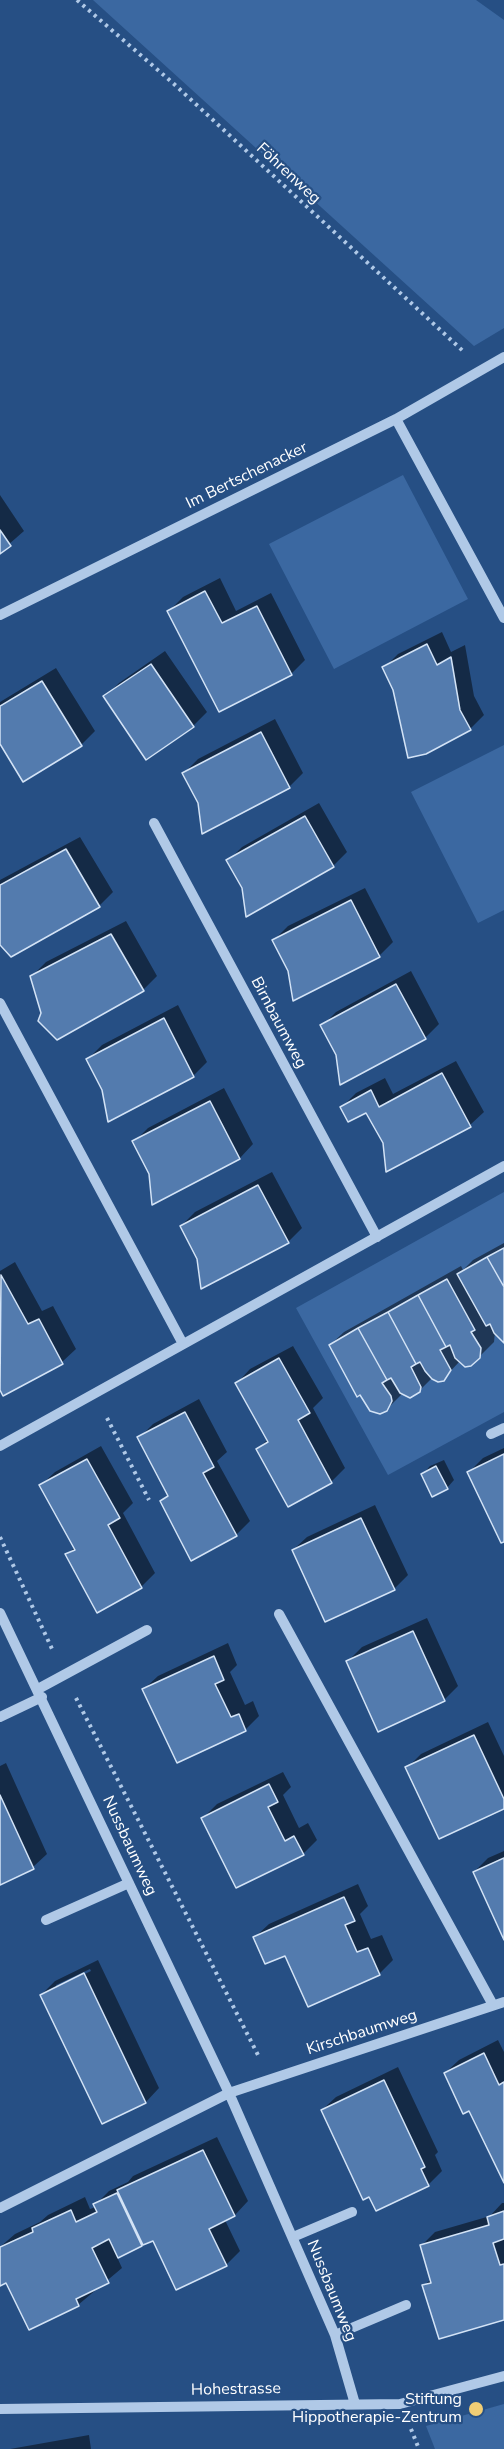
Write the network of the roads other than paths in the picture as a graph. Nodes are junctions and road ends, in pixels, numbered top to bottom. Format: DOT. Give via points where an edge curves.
graph roads {
  1 [pos="504,357"];
  2 [pos="396,419"];
  3 [pos="0,615"];
  4 [pos="504,618"];
  5 [pos="154,823"];
  6 [pos="0,1003"];
  7 [pos="504,1166"];
  8 [pos="377,1237"];
  9 [pos="183,1344"];
  10 [pos="504,1428"];
  11 [pos="491,1434"];
  12 [pos="0,1446"];
  13 [pos="0,1613"];
  14 [pos="279,1614"];
  15 [pos="147,1630"];
  16 [pos="40,1693"];
  17 [pos="0,1717"];
  18 [pos="129,1883"];
  19 [pos="46,1920"];
  20 [pos="499,2004"];
  21 [pos="229,2093"];
  22 [pos="0,2208"];
  23 [pos="352,2212"];
  24 [pos="293,2237"];
  25 [pos="406,2306"];
  26 [pos="335,2335"];
  27 [pos="504,2376"];
  28 [pos="355,2404"];
  29 [pos="0,2409"];
  1 -- 2 [label="street, Im Bertschenacker"];
  2 -- 3 [label="street, Im Bertschenacker"];
  2 -- 4 [label="street"];
  5 -- 8 [label="street, Birnbaumweg"];
  6 -- 9 [label="street"];
  7 -- 8 [label="street"];
  8 -- 9 [label="street"];
  9 -- 12 [label="street"];
  10 -- 11 [label="street"];
  13 -- 16 [label="street, Nussbaumweg"];
  14 -- 20 [label="street"];
  15 -- 16 [label="street" via="64,1675"];
  16 -- 17 [label="street"];
  16 -- 18 [label="street, Nussbaumweg"];
  18 -- 19 [label="street"];
  18 -- 21 [label="street, Nussbaumweg"];
  20 -- 21 [label="street, Kirschbaumweg"];
  21 -- 22 [label="street"];
  21 -- 24 [label="street, Nussbaumweg"];
  23 -- 24 [label="street"];
  24 -- 26 [label="street, Nussbaumweg"];
  25 -- 26 [label="street"];
  26 -- 28 [label="street, Nussbaumweg"];
  27 -- 28 [label="street, Hohestrasse" via="400,2404"];
  28 -- 29 [label="street, Hohestrasse"];
}
